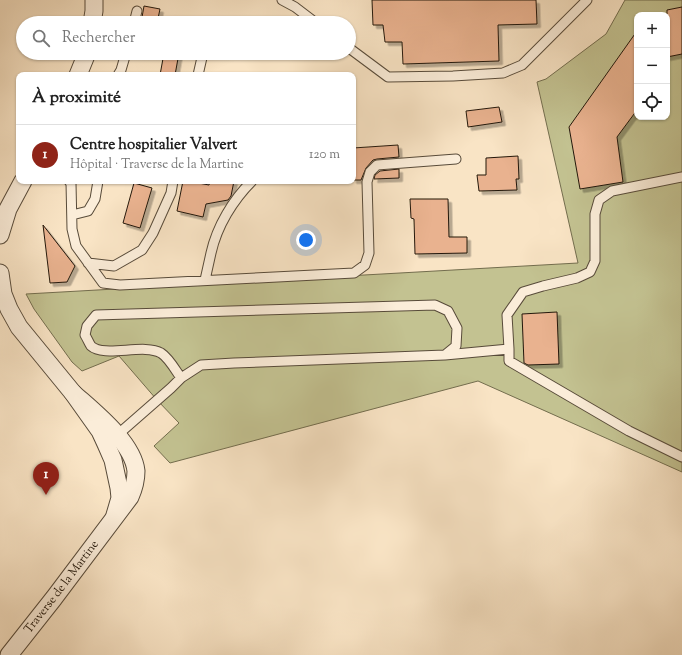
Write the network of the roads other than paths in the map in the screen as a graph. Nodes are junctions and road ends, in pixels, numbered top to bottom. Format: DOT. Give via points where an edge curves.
graph roads {
  1 [pos="94,0"];
  2 [pos="282,0"];
  3 [pos="587,0"];
  4 [pos="137,11"];
  5 [pos="93,16"];
  6 [pos="136,16"];
  7 [pos="307,16"];
  8 [pos="356,53"];
  9 [pos="84,60"];
  10 [pos="124,60"];
  11 [pos="201,60"];
  12 [pos="79,72"];
  13 [pos="120,72"];
  14 [pos="199,72"];
  15 [pos="456,159"];
  16 [pos="682,177"];
  17 [pos="22,184"];
  18 [pos="71,184"];
  19 [pos="98,184"];
  20 [pos="172,184"];
  21 [pos="249,184"];
  22 [pos="72,215"];
  23 [pos="0,235"];
  24 [pos="88,263"];
  25 [pos="0,273"];
  26 [pos="205,280"];
  27 [pos="508,349"];
  28 [pos="446,355"];
  29 [pos="181,378"];
  30 [pos="112,439"];
  31 [pos="682,457"];
  32 [pos="9,655"];
  1 -- 5 [label="street"];
  2 -- 7 [label="lane"];
  3 -- 8 [label="lane" via="522,65 503,73 388,77"];
  4 -- 6 [label="lane"];
  9 -- 12 [label="street"];
  10 -- 13 [label="lane"];
  11 -- 14 [label="lane"];
  15 -- 26 [label="lane" via="377,165 370,172 367,182 369,253 365,265 354,272"];
  16 -- 27 [label="lane" via="612,191 599,200 595,214 595,261 590,272 577,278 522,292 507,315"];
  17 -- 23 [label="street" via="8,209"];
  18 -- 22 [label="lane"];
  19 -- 22 [label="lane" via="95,199 88,211"];
  20 -- 24 [label="lane" via="153,233 142,250 114,266"];
  21 -- 26 [label="lane" via="230,207 219,230"];
  22 -- 24 [label="lane" via="76,246"];
  24 -- 26 [label="lane" via="103,283 120,285"];
  25 -- 30 [label="street, Traverse de la Martine" via="3,294 19,327 73,393 100,431"];
  27 -- 28 [label="lane"];
  27 -- 31 [label="lane" via="509,361 629,430"];
  28 -- 29 [label="lane" via="234,362 201,365"];
  28 -- 29 [label="lane" via="456,346 457,328 448,311 435,305 96,315 87,326 85,335 92,346 101,350 153,349 162,354"];
  29 -- 30 [label="lane"];
  30 -- 32 [label="street, Traverse de la Martine" via="120,498 113,519"];
}
